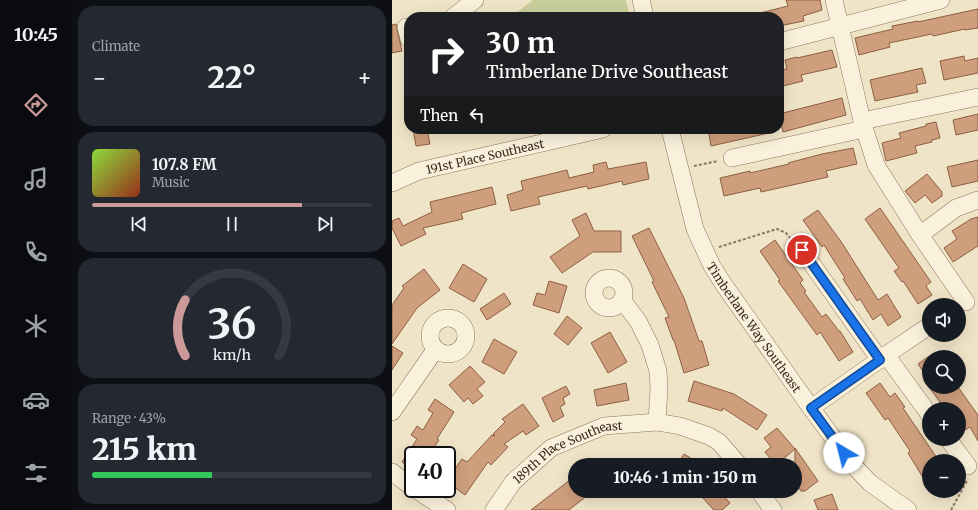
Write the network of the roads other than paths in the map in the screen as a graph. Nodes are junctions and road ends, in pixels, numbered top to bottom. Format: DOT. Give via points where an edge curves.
graph roads {
  1 [pos="475,0"];
  2 [pos="641,0"];
  3 [pos="834,0"];
  4 [pos="940,0"];
  5 [pos="459,12"];
  6 [pos="644,12"];
  7 [pos="840,26"];
  8 [pos="784,41"];
  9 [pos="978,97"];
  10 [pos="863,125"];
  11 [pos="581,134"];
  12 [pos="671,134"];
  13 [pos="732,158"];
  14 [pos="392,183"];
  15 [pos="978,200"];
  16 [pos="920,234"];
  17 [pos="802,250"];
  18 [pos="622,300"];
  19 [pos="968,302"];
  20 [pos="922,331"];
  21 [pos="435,350"];
  22 [pos="883,357"];
  23 [pos="922,405"];
  24 [pos="811,408"];
  25 [pos="392,412"];
  26 [pos="657,422"];
  27 [pos="953,446"];
  28 [pos="734,458"];
  29 [pos="968,466"];
  30 [pos="392,472"];
  31 [pos="404,481"];
  32 [pos="764,498"];
  33 [pos="425,505"];
  34 [pos="447,510"];
  35 [pos="494,510"];
  36 [pos="773,510"];
  37 [pos="908,510"];
  1 -- 5 [label="street"];
  2 -- 6 [label="street"];
  3 -- 7 [label="street"];
  4 -- 7 [label="street"];
  7 -- 8 [label="street"];
  7 -- 10 [label="street"];
  9 -- 10 [label="street"];
  10 -- 13 [label="street"];
  10 -- 16 [label="street" via="879,170"];
  11 -- 14 [label="street, 191st Place Southeast" via="420,171"];
  12 -- 24 [label="street, Timberlane Way Southeast" via="695,229 705,252 724,285"];
  15 -- 16 [label="street" via="956,208"];
  16 -- 19 [label="street"];
  17 -- 22 [label="street"];
  18 -- 26 [label="street" via="638,320 650,345 658,371"];
  20 -- 22 [label="street"];
  21 -- 25 [label="street"];
  22 -- 23 [label="street"];
  22 -- 24 [label="street"];
  24 -- 37 [label="street, Timberlane Way Southeast" via="853,465 870,483"];
  26 -- 28 [label="street, 189th Place Southeast" via="680,426 710,436"];
  26 -- 35 [label="street, 189th Place Southeast" via="604,426 551,448 513,482"];
  27 -- 29 [label="street"];
  30 -- 31 [label="street"];
  32 -- 36 [label="street"];
  33 -- 34 [label="street"];
}
